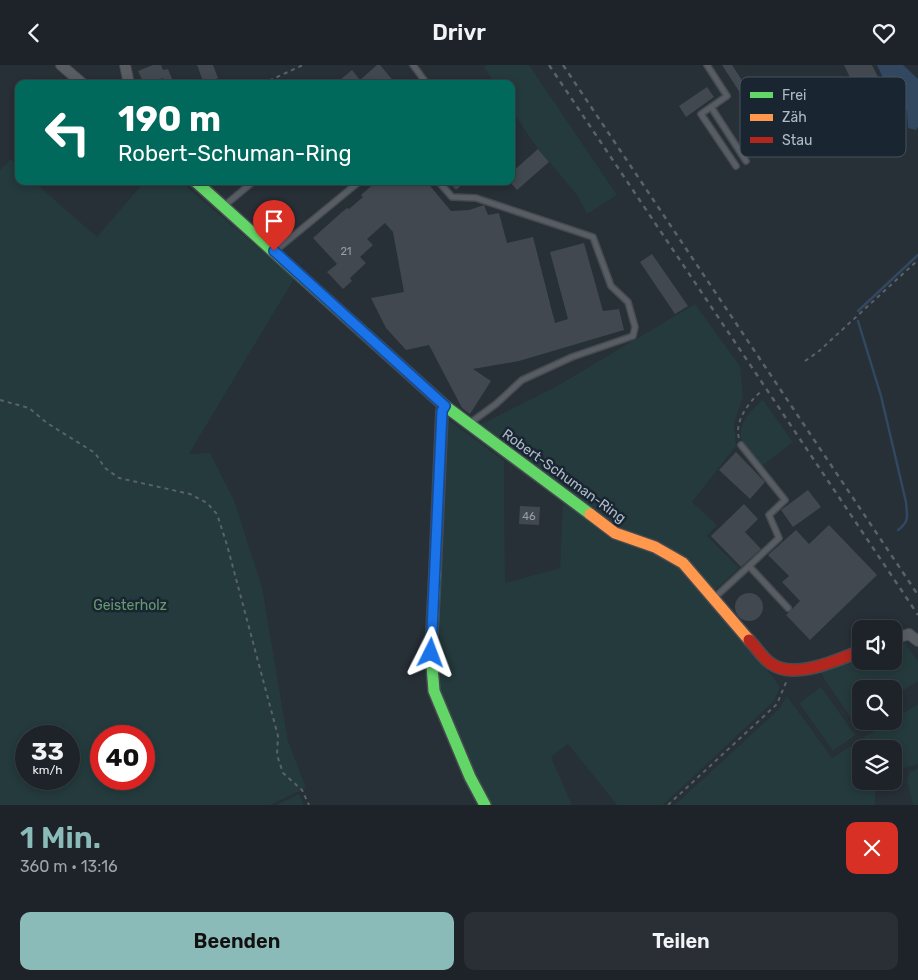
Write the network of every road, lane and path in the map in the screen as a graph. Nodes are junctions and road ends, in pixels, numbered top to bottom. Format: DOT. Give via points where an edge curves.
graph roads {
  1 [pos="61,65"];
  2 [pos="125,65"];
  3 [pos="303,65"];
  4 [pos="413,65"];
  5 [pos="707,65"];
  6 [pos="79,80"];
  7 [pos="128,80"];
  8 [pos="271,80"];
  9 [pos="425,80"];
  10 [pos="711,107"];
  11 [pos="740,152"];
  12 [pos="743,157"];
  13 [pos="746,161"];
  14 [pos="736,166"];
  15 [pos="199,185"];
  16 [pos="249,185"];
  17 [pos="355,185"];
  18 [pos="442,185"];
  19 [pos="223,206"];
  20 [pos="274,251"];
  21 [pos="918,260"];
  22 [pos="805,361"];
  23 [pos="762,391"];
  24 [pos="0,400"];
  25 [pos="445,406"];
  26 [pos="468,424"];
  27 [pos="741,445"];
  28 [pos="750,566"];
  29 [pos="713,599"];
  30 [pos="788,608"];
  31 [pos="902,636"];
  32 [pos="918,641"];
  33 [pos="852,654"];
  34 [pos="791,671"];
  35 [pos="309,805"];
  36 [pos="485,805"];
  37 [pos="668,805"];
  1 -- 6 [label="street"];
  2 -- 7 [label="street"];
  3 -- 8 [label="path"];
  4 -- 9 [label="lane"];
  5 -- 10 [label="lane" via="727,97"];
  10 -- 11 [label="lane"];
  10 -- 14 [label="lane" via="702,114"];
  12 -- 13 [label="lane"];
  15 -- 19 [label="street, Robert-Schuman-Ring"];
  16 -- 19 [label="lane"];
  17 -- 20 [label="lane"];
  18 -- 26 [label="lane" via="452,197 476,197 593,237 611,286 628,303 635,327 633,336 572,357 522,380"];
  19 -- 20 [label="street, Robert-Schuman-Ring"];
  20 -- 25 [label="street, Robert-Schuman-Ring"];
  21 -- 22 [label="path"];
  23 -- 27 [label="path" via="741,418 738,433"];
  24 -- 35 [label="path" via="29,407 47,423 95,453 105,468 119,478 190,493 207,503 217,514 278,736 277,755 283,773 302,790"];
  25 -- 26 [label="street, Robert-Schuman-Ring"];
  25 -- 36 [label="street" via="442,411 431,653 434,691"];
  26 -- 29 [label="street, Robert-Schuman-Ring" via="615,533 655,547 683,563"];
  27 -- 28 [label="lane" via="785,500 769,515 780,538"];
  28 -- 29 [label="lane"];
  28 -- 30 [label="lane"];
  29 -- 34 [label="street, Robert-Schuman-Ring" via="770,664"];
  31 -- 32 [label="street" via="909,634"];
  33 -- 34 [label="street" via="813,668"];
  34 -- 37 [label="path" via="777,704"];
}
